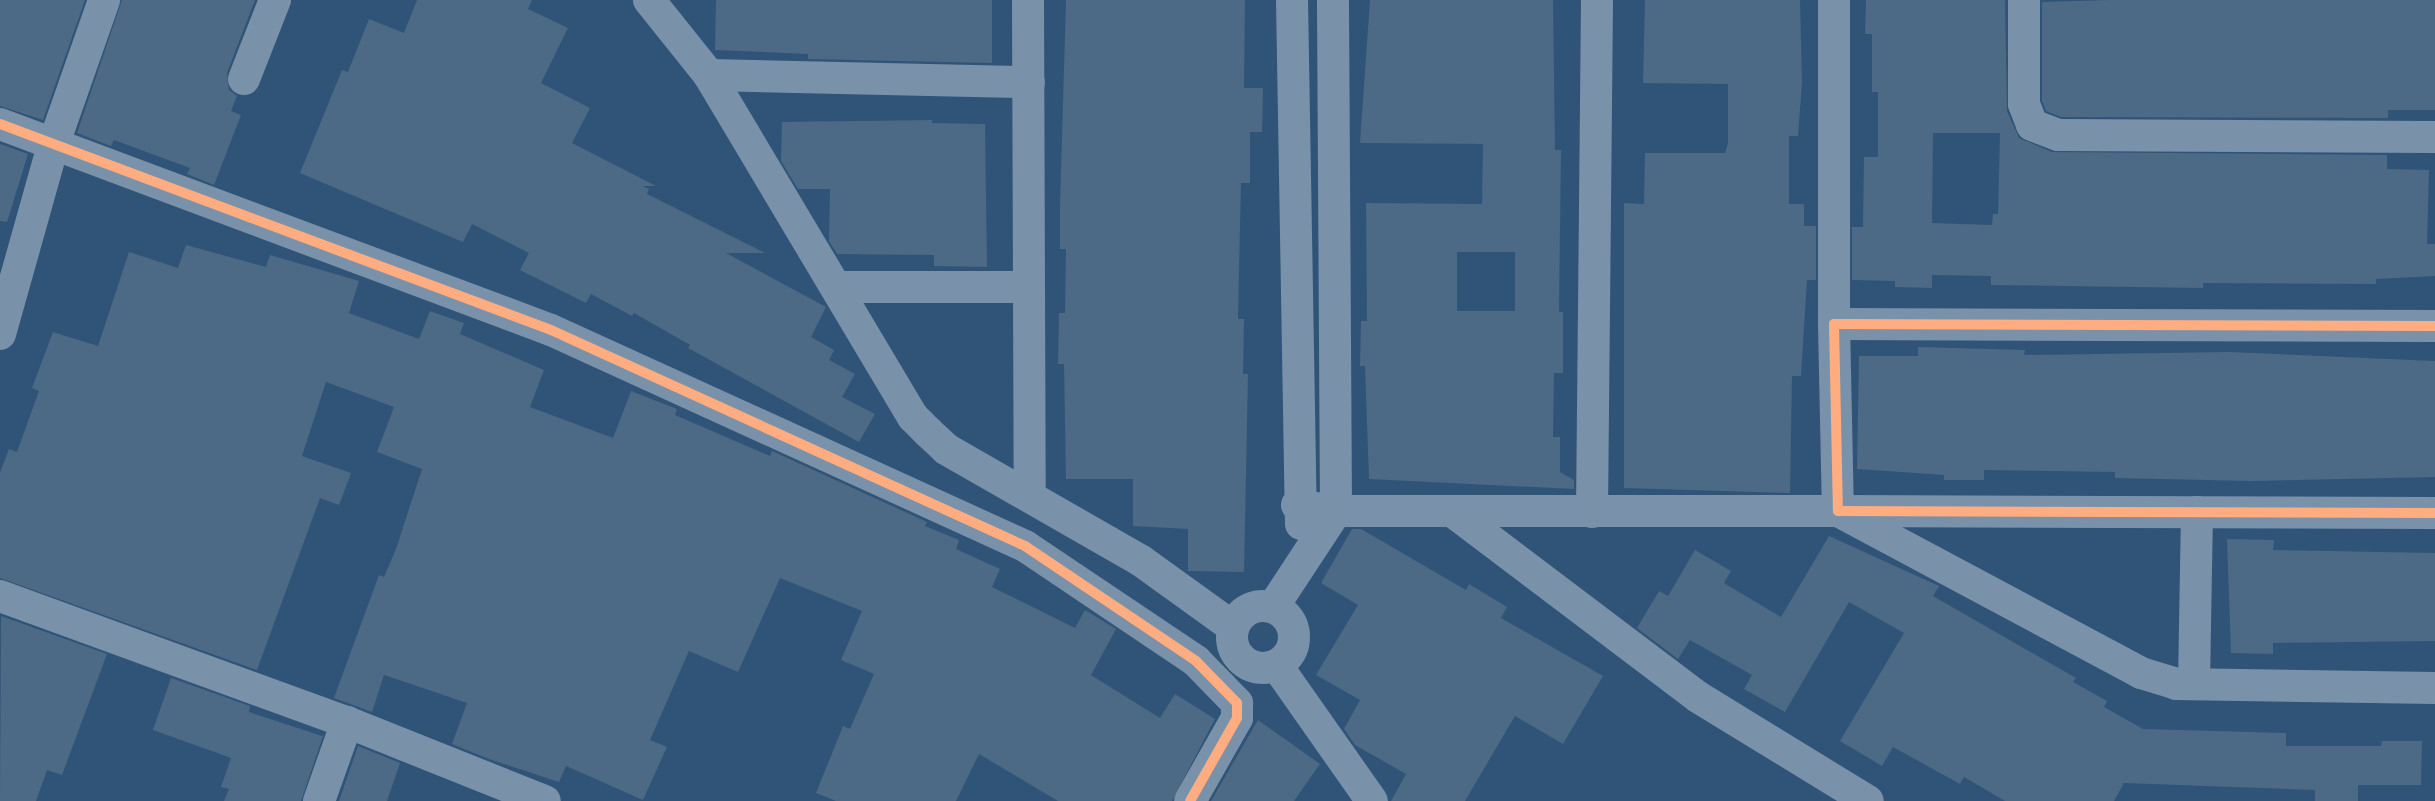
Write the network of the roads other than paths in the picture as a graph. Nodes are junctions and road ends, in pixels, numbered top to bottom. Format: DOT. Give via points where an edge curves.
graph roads {
  1 [pos="104,0"];
  2 [pos="275,0"];
  3 [pos="649,0"];
  4 [pos="1028,0"];
  5 [pos="1334,0"];
  6 [pos="1597,0"];
  7 [pos="1834,0"];
  8 [pos="2024,0"];
  9 [pos="1293,14"];
  10 [pos="1334,33"];
  11 [pos="709,75"];
  12 [pos="244,79"];
  13 [pos="1029,82"];
  14 [pos="0,124"];
  15 [pos="2435,137"];
  16 [pos="1334,143"];
  17 [pos="1294,144"];
  18 [pos="53,146"];
  19 [pos="1335,280"];
  20 [pos="1295,281"];
  21 [pos="839,287"];
  22 [pos="1030,287"];
  23 [pos="1834,324"];
  24 [pos="2435,326"];
  25 [pos="0,334"];
  26 [pos="1296,379"];
  27 [pos="1336,379"];
  28 [pos="1030,495"];
  29 [pos="1297,505"];
  30 [pos="1336,511"];
  31 [pos="1452,511"];
  32 [pos="1838,511"];
  33 [pos="1592,512"];
  34 [pos="2197,513"];
  35 [pos="2435,513"];
  36 [pos="1308,556"];
  37 [pos="0,596"];
  38 [pos="1273,607"];
  39 [pos="1233,635"];
  40 [pos="1196,660"];
  41 [pos="1277,666"];
  42 [pos="2194,683"];
  43 [pos="2435,688"];
  44 [pos="347,722"];
  45 [pos="319,801"];
  46 [pos="545,801"];
  47 [pos="1190,801"];
  48 [pos="1372,801"];
  49 [pos="1868,801"];
  1 -- 18 [label="street"];
  2 -- 12 [label="street"];
  3 -- 11 [label="street"];
  4 -- 13 [label="street"];
  5 -- 10 [label="street"];
  6 -- 33 [label="street"];
  7 -- 23 [label="street"];
  8 -- 15 [label="street" via="2024,104 2032,125 2059,135"];
  9 -- 10 [label="street"];
  9 -- 17 [label="street"];
  10 -- 16 [label="street"];
  11 -- 13 [label="street"];
  11 -- 21 [label="street"];
  13 -- 22 [label="street"];
  14 -- 18 [label="street"];
  16 -- 17 [label="street"];
  16 -- 19 [label="street"];
  17 -- 20 [label="street"];
  18 -- 25 [label="street"];
  18 -- 40 [label="street" via="551,330 1025,546"];
  19 -- 20 [label="street"];
  19 -- 27 [label="street"];
  20 -- 26 [label="street"];
  21 -- 22 [label="street"];
  21 -- 28 [label="street" via="920,424 946,449"];
  22 -- 28 [label="street"];
  23 -- 24 [label="street"];
  23 -- 32 [label="street"];
  26 -- 27 [label="street"];
  26 -- 29 [label="street"];
  27 -- 30 [label="street"];
  28 -- 39 [label="street" via="1140,560"];
  29 -- 30 [label="street"];
  29 -- 36 [label="street"];
  30 -- 31 [label="street"];
  30 -- 36 [label="street"];
  31 -- 33 [label="street"];
  31 -- 49 [label="street" via="1698,697"];
  32 -- 33 [label="street"];
  32 -- 34 [label="street"];
  32 -- 42 [label="street" via="2131,668 2176,684"];
  34 -- 35 [label="street"];
  34 -- 42 [label="street"];
  36 -- 38 [label="street"];
  37 -- 44 [label="street"];
  38 -- 39 [label="street" via="1257,606 1242,614"];
  38 -- 41 [label="street" via="1292,623 1295,636 1287,659"];
  39 -- 40 [label="street"];
  39 -- 41 [label="street" via="1238,658 1252,667"];
  40 -- 47 [label="street" via="1239,709"];
  41 -- 48 [label="street"];
  42 -- 43 [label="street"];
  44 -- 45 [label="street"];
  44 -- 46 [label="street"];
}
